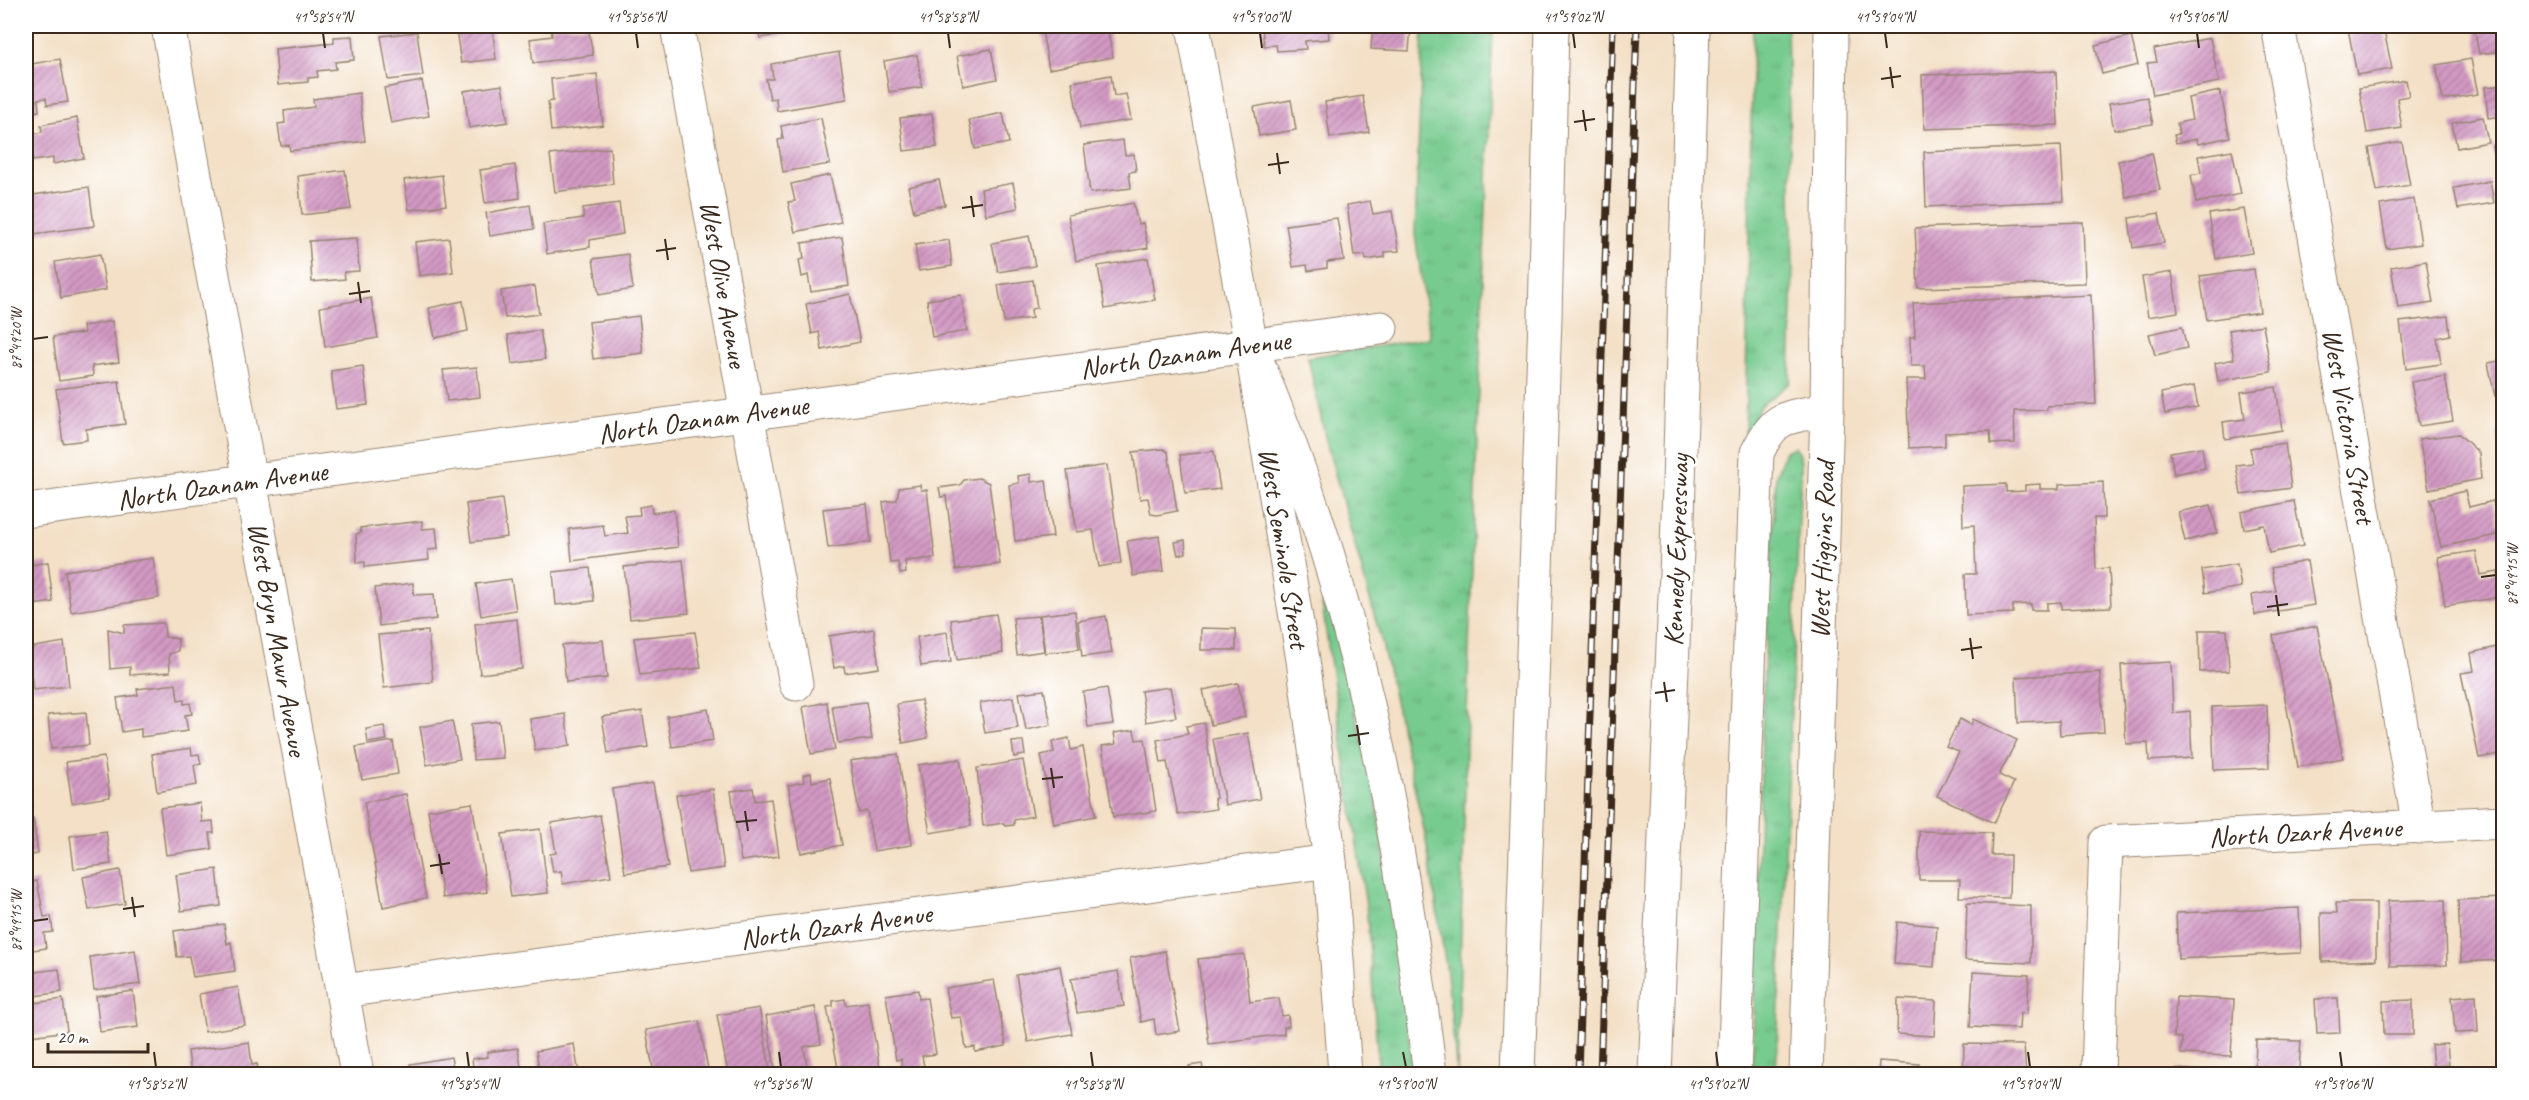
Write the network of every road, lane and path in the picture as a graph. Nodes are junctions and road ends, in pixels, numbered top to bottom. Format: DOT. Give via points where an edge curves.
graph roads {
  1 [pos="168,26"];
  2 [pos="677,26"];
  3 [pos="1193,26"];
  4 [pos="1552,26"];
  5 [pos="1693,26"];
  6 [pos="1831,26"];
  7 [pos="2278,26"];
  8 [pos="1381,328"];
  9 [pos="1251,346"];
  10 [pos="1827,410"];
  11 [pos="747,413"];
  12 [pos="249,481"];
  13 [pos="26,511"];
  14 [pos="796,684"];
  15 [pos="2504,822"];
  16 [pos="2419,827"];
  17 [pos="1330,861"];
  18 [pos="342,991"];
  19 [pos="357,1074"];
  20 [pos="1345,1074"];
  21 [pos="1430,1074"];
  22 [pos="1518,1074"];
  23 [pos="1655,1074"];
  24 [pos="1734,1074"];
  25 [pos="1806,1074"];
  26 [pos="2098,1074"];
  1 -- 12 [label="main road, West Bryn Mawr Avenue"];
  2 -- 11 [label="main road, West Olive Avenue"];
  3 -- 9 [label="main road, West Seminole Street"];
  4 -- 22 [label="main road"];
  5 -- 23 [label="main road, Kennedy Expressway"];
  6 -- 10 [label="main road, West Higgins Road"];
  7 -- 16 [label="main road, West Victoria Street"];
  8 -- 9 [label="main road, North Ozanam Avenue"];
  9 -- 11 [label="main road, North Ozanam Avenue"];
  9 -- 17 [label="main road, West Seminole Street" via="1303,660"];
  9 -- 21 [label="main road" via="1295,456 1333,573 1382,768 1415,954"];
  10 -- 24 [label="main road" via="1784,418 1768,430 1757,453"];
  10 -- 25 [label="main road, West Higgins Road"];
  11 -- 12 [label="main road, North Ozanam Avenue"];
  11 -- 14 [label="main road, West Olive Avenue"];
  12 -- 13 [label="main road, North Ozanam Avenue"];
  12 -- 18 [label="main road, West Bryn Mawr Avenue"];
  15 -- 16 [label="main road, North Ozark Avenue"];
  16 -- 26 [label="main road, North Ozark Avenue" via="2106,842"];
  17 -- 18 [label="main road, North Ozark Avenue"];
  17 -- 20 [label="main road, West Seminole Street"];
  18 -- 19 [label="main road, West Bryn Mawr Avenue"];
}
